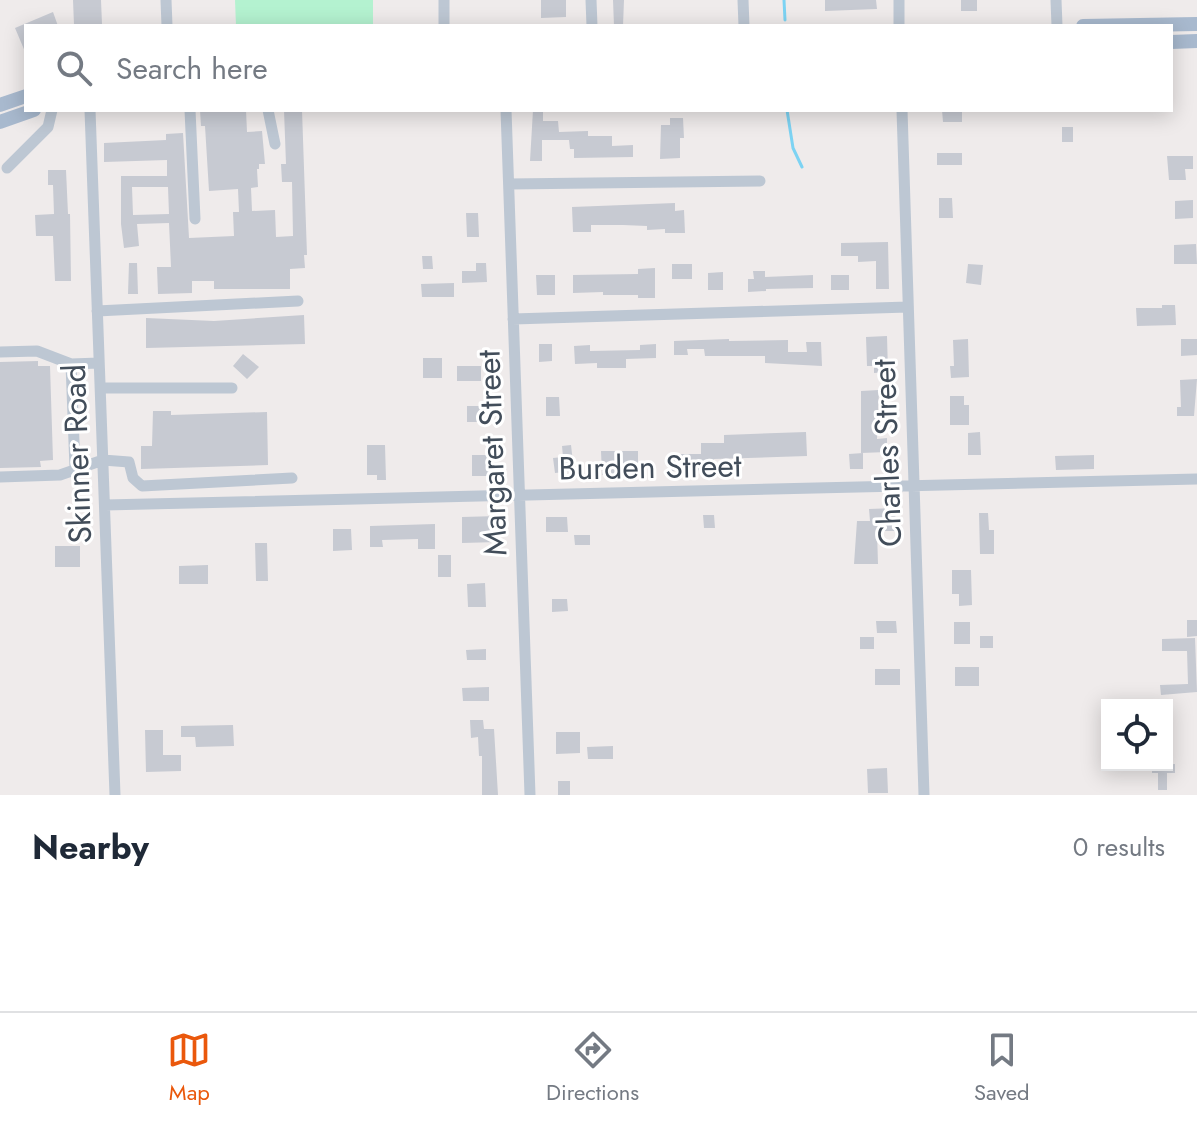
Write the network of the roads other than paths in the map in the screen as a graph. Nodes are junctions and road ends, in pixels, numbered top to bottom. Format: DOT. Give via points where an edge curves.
graph roads {
  1 [pos="166,0"];
  2 [pos="444,0"];
  3 [pos="591,0"];
  4 [pos="743,0"];
  5 [pos="899,0"];
  6 [pos="1056,0"];
  7 [pos="167,24"];
  8 [pos="444,24"];
  9 [pos="592,24"];
  10 [pos="744,24"];
  11 [pos="899,24"];
  12 [pos="1057,24"];
  13 [pos="1173,24"];
  14 [pos="1197,24"];
  15 [pos="1197,41"];
  16 [pos="1173,42"];
  17 [pos="24,97"];
  18 [pos="0,105"];
  19 [pos="28,112"];
  20 [pos="52,112"];
  21 [pos="90,112"];
  22 [pos="190,112"];
  23 [pos="268,112"];
  24 [pos="506,112"];
  25 [pos="902,112"];
  26 [pos="0,122"];
  27 [pos="275,144"];
  28 [pos="7,168"];
  29 [pos="760,181"];
  30 [pos="509,184"];
  31 [pos="195,219"];
  32 [pos="298,301"];
  33 [pos="908,307"];
  34 [pos="97,311"];
  35 [pos="513,319"];
  36 [pos="0,352"];
  37 [pos="99,363"];
  38 [pos="71,364"];
  39 [pos="101,388"];
  40 [pos="232,388"];
  41 [pos="103,460"];
  42 [pos="75,468"];
  43 [pos="0,477"];
  44 [pos="292,478"];
  45 [pos="1197,479"];
  46 [pos="217,482"];
  47 [pos="914,484"];
  48 [pos="519,496"];
  49 [pos="217,503"];
  50 [pos="105,505"];
  51 [pos="115,795"];
  52 [pos="530,795"];
  53 [pos="924,795"];
  1 -- 7 [label="street"];
  2 -- 8 [label="street"];
  3 -- 9 [label="street"];
  4 -- 10 [label="street"];
  5 -- 11 [label="street"];
  6 -- 12 [label="street"];
  13 -- 14 [label="main road"];
  15 -- 16 [label="main road"];
  17 -- 18 [label="main road"];
  19 -- 26 [label="main road"];
  20 -- 28 [label="street" via="48,127"];
  21 -- 34 [label="street, Skinner Road"];
  22 -- 31 [label="street"];
  23 -- 27 [label="street"];
  24 -- 30 [label="street, Margaret Street"];
  25 -- 33 [label="street, Charles Street"];
  29 -- 30 [label="street"];
  30 -- 35 [label="street, Margaret Street"];
  32 -- 34 [label="street"];
  33 -- 35 [label="street"];
  33 -- 47 [label="street, Charles Street"];
  34 -- 37 [label="street, Skinner Road"];
  35 -- 48 [label="street, Margaret Street"];
  36 -- 38 [label="street" via="37,351"];
  37 -- 38 [label="street"];
  37 -- 39 [label="street, Skinner Road"];
  38 -- 42 [label="street"];
  39 -- 40 [label="street"];
  39 -- 41 [label="street, Skinner Road"];
  41 -- 42 [label="street"];
  41 -- 46 [label="street" via="129,462 133,478 142,486"];
  41 -- 50 [label="street, Skinner Road"];
  42 -- 43 [label="street" via="49,476"];
  44 -- 46 [label="street"];
  45 -- 47 [label="street, Burden Street"];
  46 -- 49 [label="street"];
  47 -- 48 [label="street, Burden Street"];
  47 -- 53 [label="street, Charles Street"];
  48 -- 49 [label="street, Burden Street"];
  48 -- 52 [label="street, Margaret Street"];
  49 -- 50 [label="street, Burden Street"];
  50 -- 51 [label="street, Skinner Road"];
}
